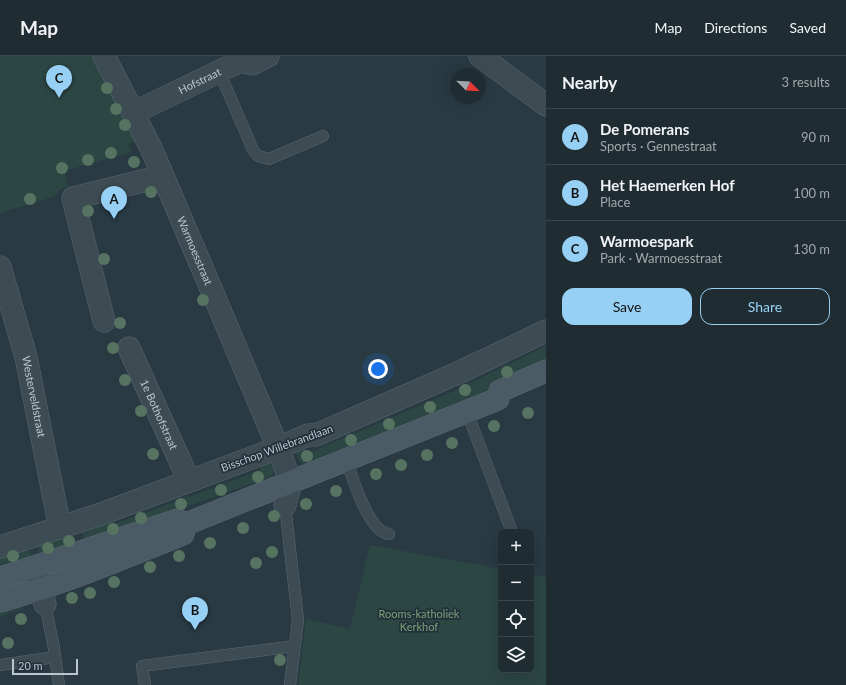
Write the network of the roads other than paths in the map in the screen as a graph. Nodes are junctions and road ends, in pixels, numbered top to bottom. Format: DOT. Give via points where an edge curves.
graph roads {
  1 [pos="104,56"];
  2 [pos="268,56"];
  3 [pos="480,56"];
  4 [pos="219,71"];
  5 [pos="546,105"];
  6 [pos="133,113"];
  7 [pos="323,136"];
  8 [pos="163,176"];
  9 [pos="0,267"];
  10 [pos="104,321"];
  11 [pos="546,331"];
  12 [pos="129,348"];
  13 [pos="546,371"];
  14 [pos="546,387"];
  15 [pos="498,399"];
  16 [pos="468,412"];
  17 [pos="278,448"];
  18 [pos="347,460"];
  19 [pos="188,481"];
  20 [pos="291,483"];
  21 [pos="285,505"];
  22 [pos="186,524"];
  23 [pos="60,528"];
  24 [pos="511,529"];
  25 [pos="389,534"];
  26 [pos="0,547"];
  27 [pos="34,567"];
  28 [pos="0,578"];
  29 [pos="43,597"];
  30 [pos="0,601"];
  31 [pos="295,646"];
  32 [pos="55,657"];
  33 [pos="0,664"];
  34 [pos="59,685"];
  35 [pos="145,685"];
  36 [pos="290,685"];
  1 -- 6 [label="street, Warmoesstraat"];
  2 -- 4 [label="street, Hofstraat" via="252,64 241,61"];
  3 -- 5 [label="street"];
  4 -- 6 [label="street, Hofstraat"];
  4 -- 7 [label="lane" via="253,150 258,156 269,159"];
  6 -- 8 [label="street, Warmoesstraat"];
  8 -- 10 [label="street" via="74,198"];
  8 -- 17 [label="street, Warmoesstraat"];
  9 -- 23 [label="street, Westerveldstraat" via="26,357"];
  11 -- 17 [label="street, Bisschop Willebrandlaan" via="381,407"];
  12 -- 19 [label="street, 1e Bothofstraat"];
  13 -- 15 [label="main road" via="500,391"];
  14 -- 15 [label="main road" via="505,404"];
  15 -- 16 [label="main road"];
  16 -- 18 [label="main road"];
  16 -- 24 [label="lane"];
  17 -- 19 [label="street, Bisschop Willebrandlaan"];
  17 -- 20 [label="street, Warmoesstraat"];
  18 -- 20 [label="main road"];
  18 -- 25 [label="lane" via="357,490 374,524 381,532"];
  19 -- 23 [label="street, Bisschop Willebrandlaan"];
  20 -- 21 [label="street"];
  20 -- 22 [label="main road"];
  21 -- 31 [label="lane" via="298,620"];
  22 -- 27 [label="main road" via="178,520"];
  22 -- 29 [label="main road" via="183,534 91,571"];
  23 -- 26 [label="street, Bisschop Willebrandlaan"];
  27 -- 28 [label="main road"];
  27 -- 29 [label="street"];
  29 -- 30 [label="main road"];
  29 -- 32 [label="lane"];
  31 -- 35 [label="lane" via="142,666"];
  31 -- 36 [label="lane"];
  32 -- 33 [label="lane"];
  32 -- 34 [label="lane"];
}
